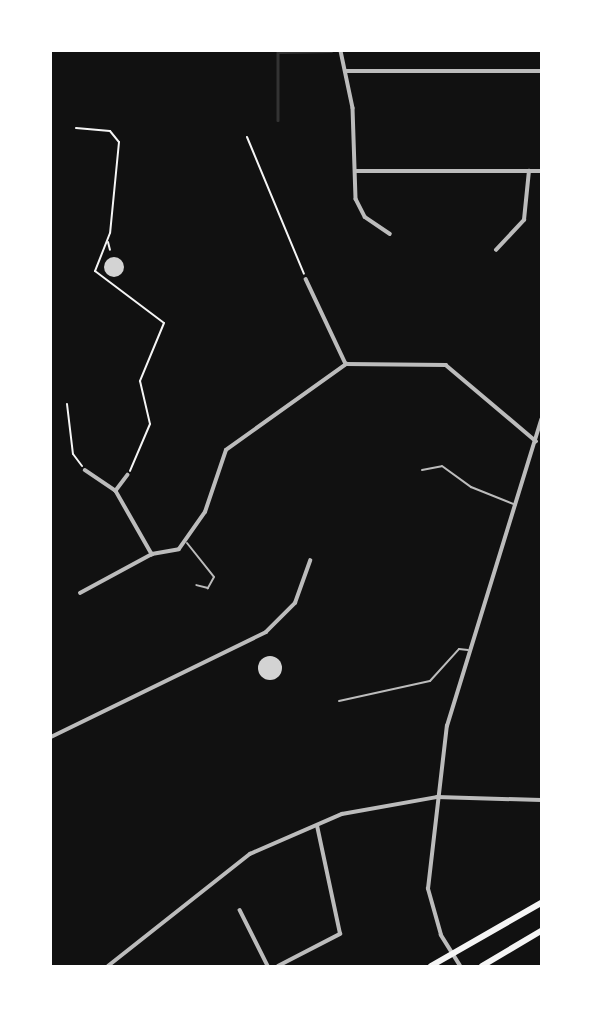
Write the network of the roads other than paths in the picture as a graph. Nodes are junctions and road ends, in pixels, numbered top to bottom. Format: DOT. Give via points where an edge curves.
graph roads {
  1 [pos="341,51"];
  2 [pos="345,71"];
  3 [pos="541,71"];
  4 [pos="355,170"];
  5 [pos="529,171"];
  6 [pos="541,171"];
  7 [pos="390,234"];
  8 [pos="496,250"];
  9 [pos="306,279"];
  10 [pos="346,363"];
  11 [pos="541,420"];
  12 [pos="536,441"];
  13 [pos="85,470"];
  14 [pos="422,470"];
  15 [pos="128,475"];
  16 [pos="116,491"];
  17 [pos="517,505"];
  18 [pos="187,543"];
  19 [pos="152,554"];
  20 [pos="310,561"];
  21 [pos="196,585"];
  22 [pos="80,593"];
  23 [pos="469,650"];
  24 [pos="339,701"];
  25 [pos="51,737"];
  26 [pos="437,797"];
  27 [pos="541,800"];
  28 [pos="317,826"];
  29 [pos="541,903"];
  30 [pos="240,910"];
  31 [pos="541,931"];
  32 [pos="453,954"];
  33 [pos="108,966"];
  34 [pos="268,966"];
  35 [pos="278,966"];
  36 [pos="431,966"];
  37 [pos="460,966"];
  38 [pos="482,966"];
  1 -- 2 [label="street"];
  2 -- 3 [label="street"];
  2 -- 4 [label="street"];
  4 -- 5 [label="street"];
  4 -- 7 [label="street" via="359,209"];
  5 -- 6 [label="street"];
  5 -- 8 [label="street" via="524,220"];
  9 -- 10 [label="street"];
  10 -- 12 [label="street" via="446,365"];
  10 -- 18 [label="street" via="234,441"];
  11 -- 12 [label="street"];
  12 -- 17 [label="street"];
  13 -- 16 [label="street"];
  14 -- 17 [label="lane" via="442,466"];
  15 -- 16 [label="street"];
  16 -- 19 [label="street"];
  17 -- 23 [label="street"];
  18 -- 19 [label="street" via="164,556"];
  18 -- 21 [label="lane" via="214,577 208,588"];
  19 -- 22 [label="street"];
  20 -- 25 [label="street" via="295,603 265,632"];
  23 -- 24 [label="lane" via="459,649 429,681"];
  23 -- 26 [label="street" via="447,726"];
  26 -- 27 [label="street"];
  26 -- 28 [label="street" via="367,807"];
  26 -- 32 [label="street" via="428,889"];
  28 -- 33 [label="street" via="250,854"];
  28 -- 35 [label="street" via="340,934"];
  29 -- 32 [label="main road"];
  30 -- 34 [label="street"];
  31 -- 38 [label="main road"];
  32 -- 36 [label="main road"];
  32 -- 37 [label="street"];
}
